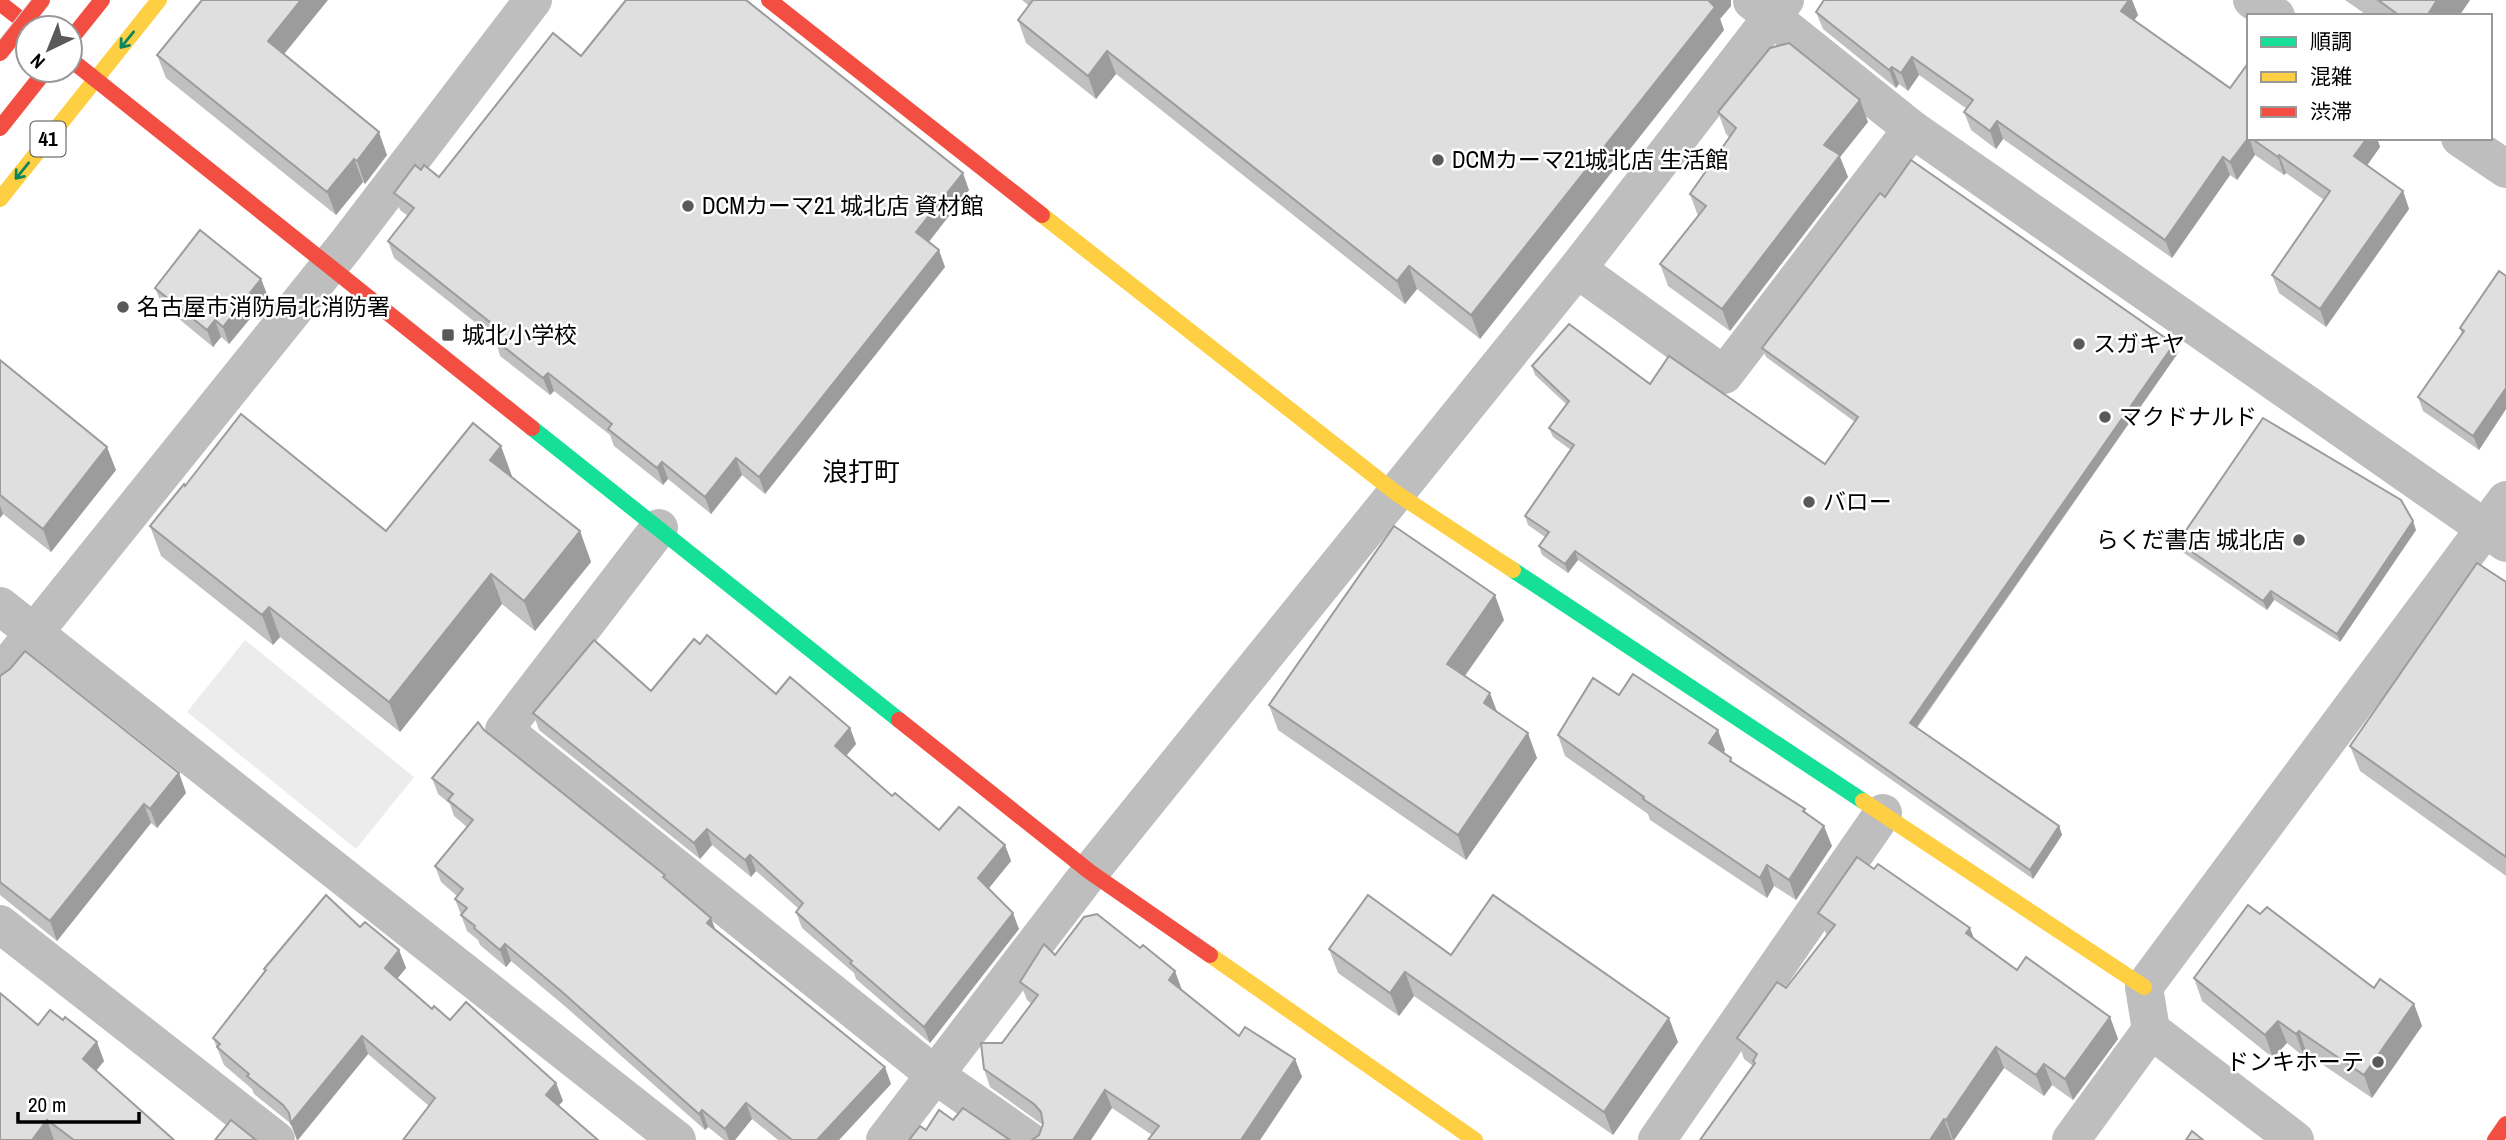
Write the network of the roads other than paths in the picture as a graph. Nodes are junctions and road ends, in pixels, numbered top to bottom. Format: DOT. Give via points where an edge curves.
graph roads {
  1 [pos="41,0"];
  2 [pos="102,0"];
  3 [pos="159,0"];
  4 [pos="533,0"];
  5 [pos="769,0"];
  6 [pos="2252,0"];
  7 [pos="0,2"];
  8 [pos="1769,5"];
  9 [pos="15,14"];
  10 [pos="2273,14"];
  11 [pos="84,22"];
  12 [pos="0,53"];
  13 [pos="84,70"];
  14 [pos="95,79"];
  15 [pos="35,84"];
  16 [pos="0,128"];
  17 [pos="1912,129"];
  18 [pos="2463,140"];
  19 [pos="2506,169"];
  20 [pos="0,199"];
  21 [pos="329,266"];
  22 [pos="1577,269"];
  23 [pos="1396,494"];
  24 [pos="2499,524"];
  25 [pos="659,528"];
  26 [pos="0,606"];
  27 [pos="34,634"];
  28 [pos="0,675"];
  29 [pos="1883,813"];
  30 [pos="1090,872"];
  31 [pos="0,924"];
  32 [pos="2144,987"];
  33 [pos="2151,1030"];
  34 [pos="935,1075"];
  35 [pos="2506,1124"];
  36 [pos="276,1140"];
  37 [pos="677,1140"];
  38 [pos="885,1140"];
  39 [pos="1028,1140"];
  40 [pos="1475,1140"];
  41 [pos="1657,1140"];
  42 [pos="2071,1140"];
  43 [pos="2295,1140"];
  44 [pos="2495,1140"];
  1 -- 12 [label="main road, bridge"];
  2 -- 11 [label="main road"];
  3 -- 14 [label="main road, 41, one-way"];
  4 -- 21 [label="street"];
  5 -- 23 [label="main road"];
  6 -- 10 [label="street"];
  7 -- 9 [label="main road"];
  8 -- 17 [label="street"];
  8 -- 22 [label="street"];
  13 -- 14 [label="main road"];
  14 -- 20 [label="main road, 41, one-way"];
  14 -- 21 [label="main road"];
  15 -- 16 [label="main road"];
  17 -- 22 [label="street" via="1724,375"];
  17 -- 24 [label="street"];
  18 -- 19 [label="street"];
  21 -- 25 [label="main road"];
  21 -- 27 [label="street"];
  22 -- 23 [label="street"];
  23 -- 29 [label="main road"];
  23 -- 30 [label="street"];
  24 -- 32 [label="street"];
  25 -- 30 [label="main road"];
  25 -- 34 [label="street" via="504,730"];
  26 -- 27 [label="street"];
  27 -- 28 [label="street"];
  27 -- 37 [label="street"];
  29 -- 32 [label="main road"];
  29 -- 41 [label="street"];
  30 -- 34 [label="street"];
  30 -- 40 [label="main road"];
  31 -- 36 [label="street"];
  32 -- 33 [label="street"];
  33 -- 42 [label="street"];
  33 -- 43 [label="street"];
  34 -- 38 [label="street"];
  34 -- 39 [label="street"];
  35 -- 44 [label="main road"];
}
